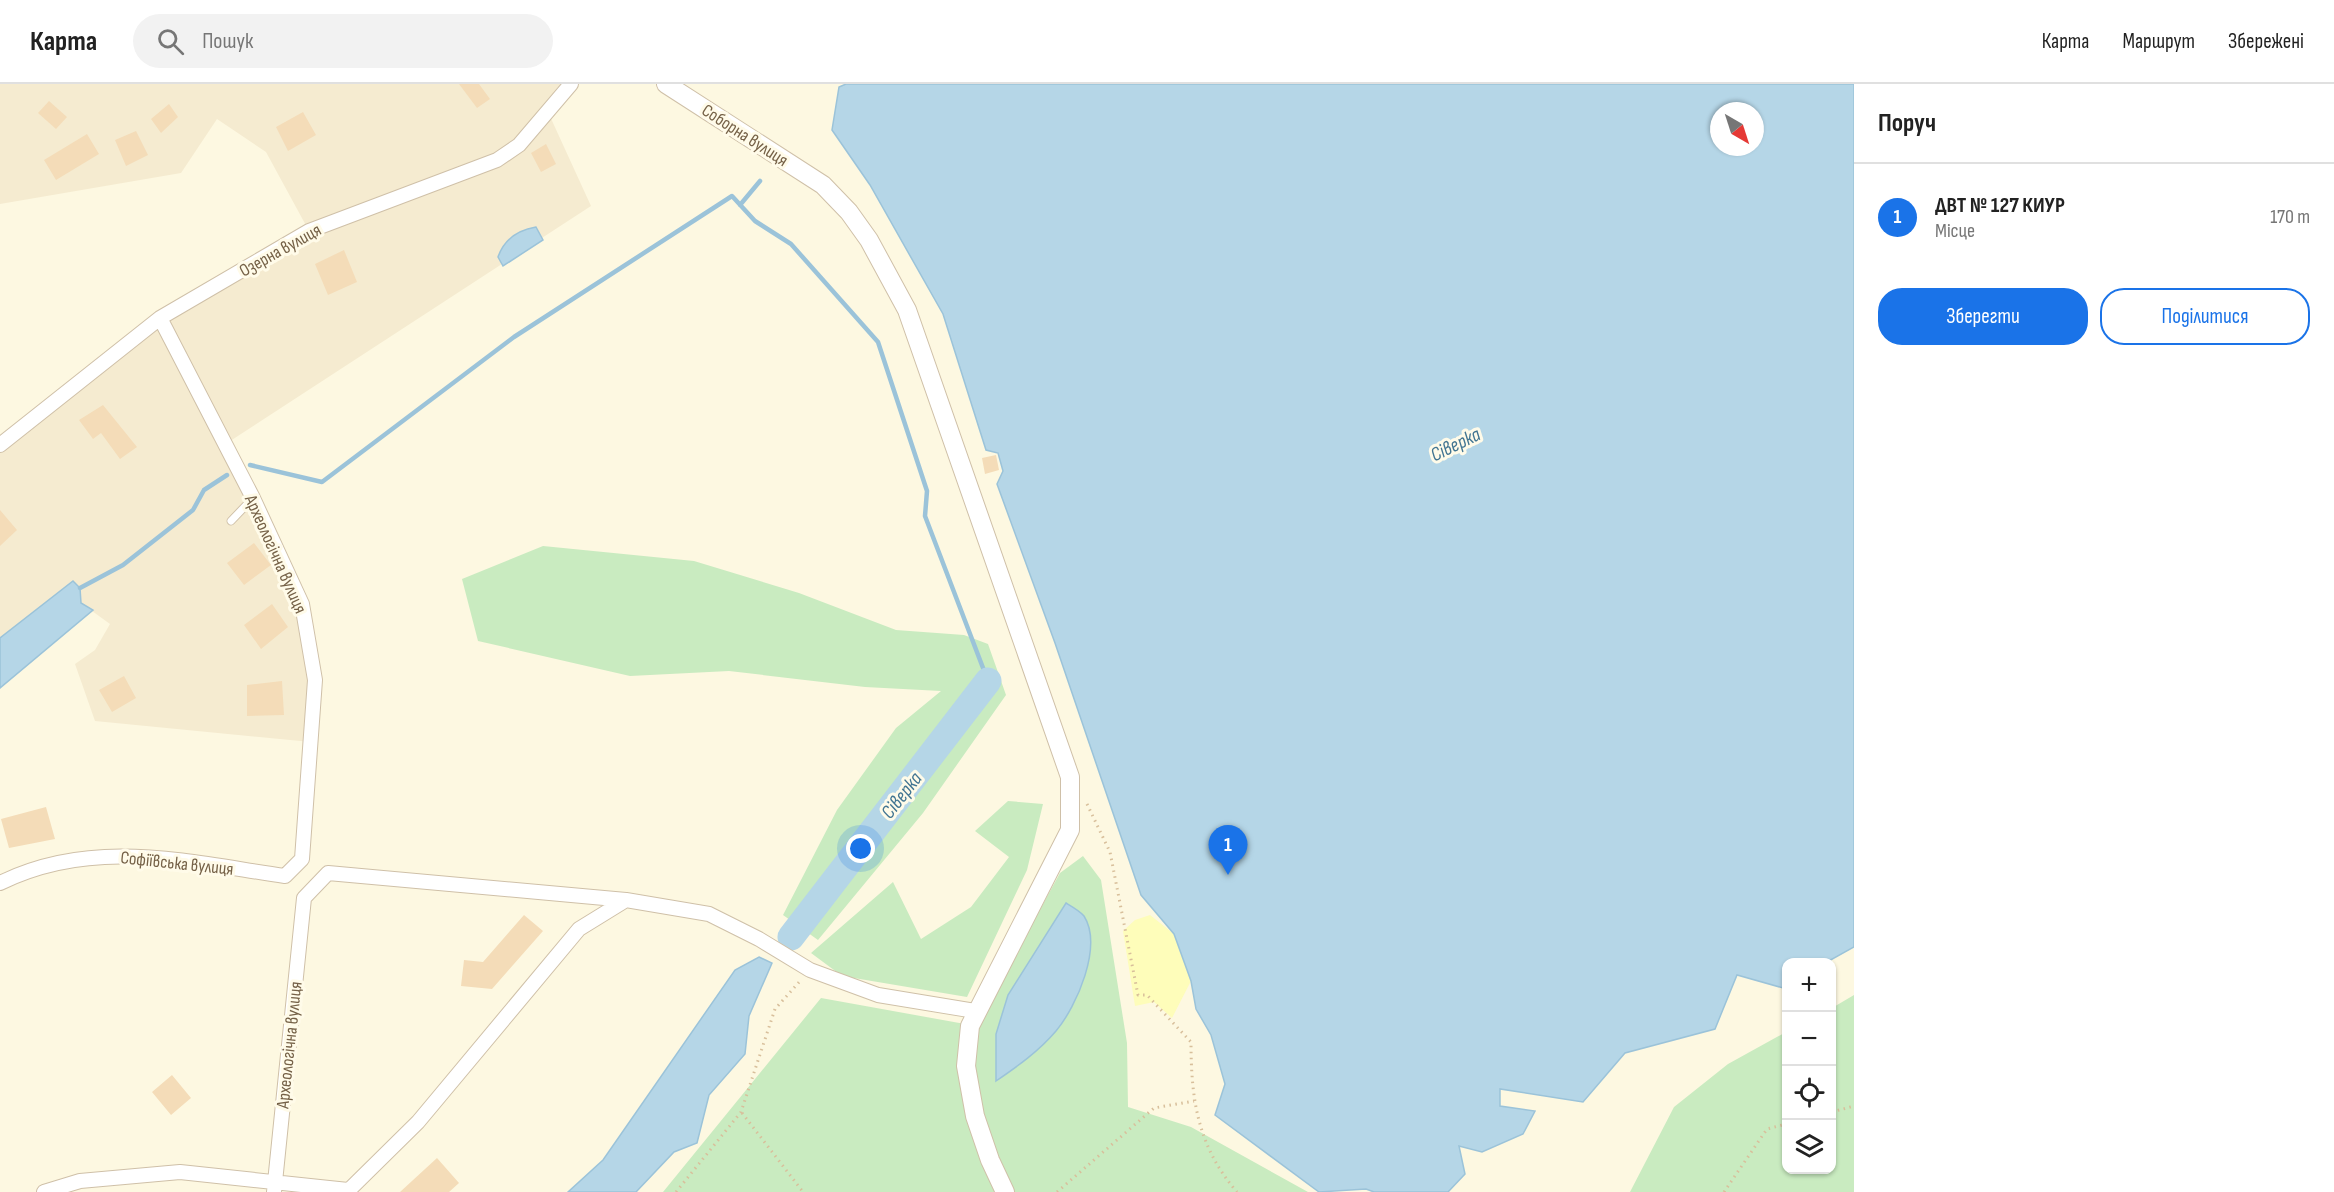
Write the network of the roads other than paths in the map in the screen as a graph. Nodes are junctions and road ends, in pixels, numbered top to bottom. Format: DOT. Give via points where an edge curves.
graph roads {
  1 [pos="571,84"];
  2 [pos="666,84"];
  3 [pos="160,318"];
  4 [pos="0,445"];
  5 [pos="253,498"];
  6 [pos="231,521"];
  7 [pos="285,876"];
  8 [pos="0,883"];
  9 [pos="626,900"];
  10 [pos="975,1011"];
  11 [pos="275,1187"];
  12 [pos="348,1191"];
  13 [pos="44,1192"];
  14 [pos="1005,1192"];
  1 -- 3 [label="street, Озерна вулиця" via="519,145 497,160 309,231"];
  2 -- 10 [label="street, Соборна вулиця" via="823,185 869,240 907,310 1070,777 1070,830"];
  3 -- 4 [label="street, Озерна вулиця"];
  3 -- 5 [label="street, Археологічна вулиця"];
  5 -- 6 [label="lane"];
  5 -- 7 [label="street, Археологічна вулиця" via="302,604 315,680 302,859"];
  7 -- 8 [label="street, Софіївська вулиця" via="136,856 89,856 55,862"];
  9 -- 10 [label="street" via="709,914 810,970 878,995"];
  9 -- 11 [label="street, Археологічна вулиця" via="328,873 304,898"];
  9 -- 12 [label="street" via="579,929 418,1122"];
  10 -- 14 [label="street, Соборна вулиця" via="970,1026 968,1076 975,1116"];
  11 -- 12 [label="street"];
  11 -- 13 [label="street" via="180,1172 80,1181"];
}
